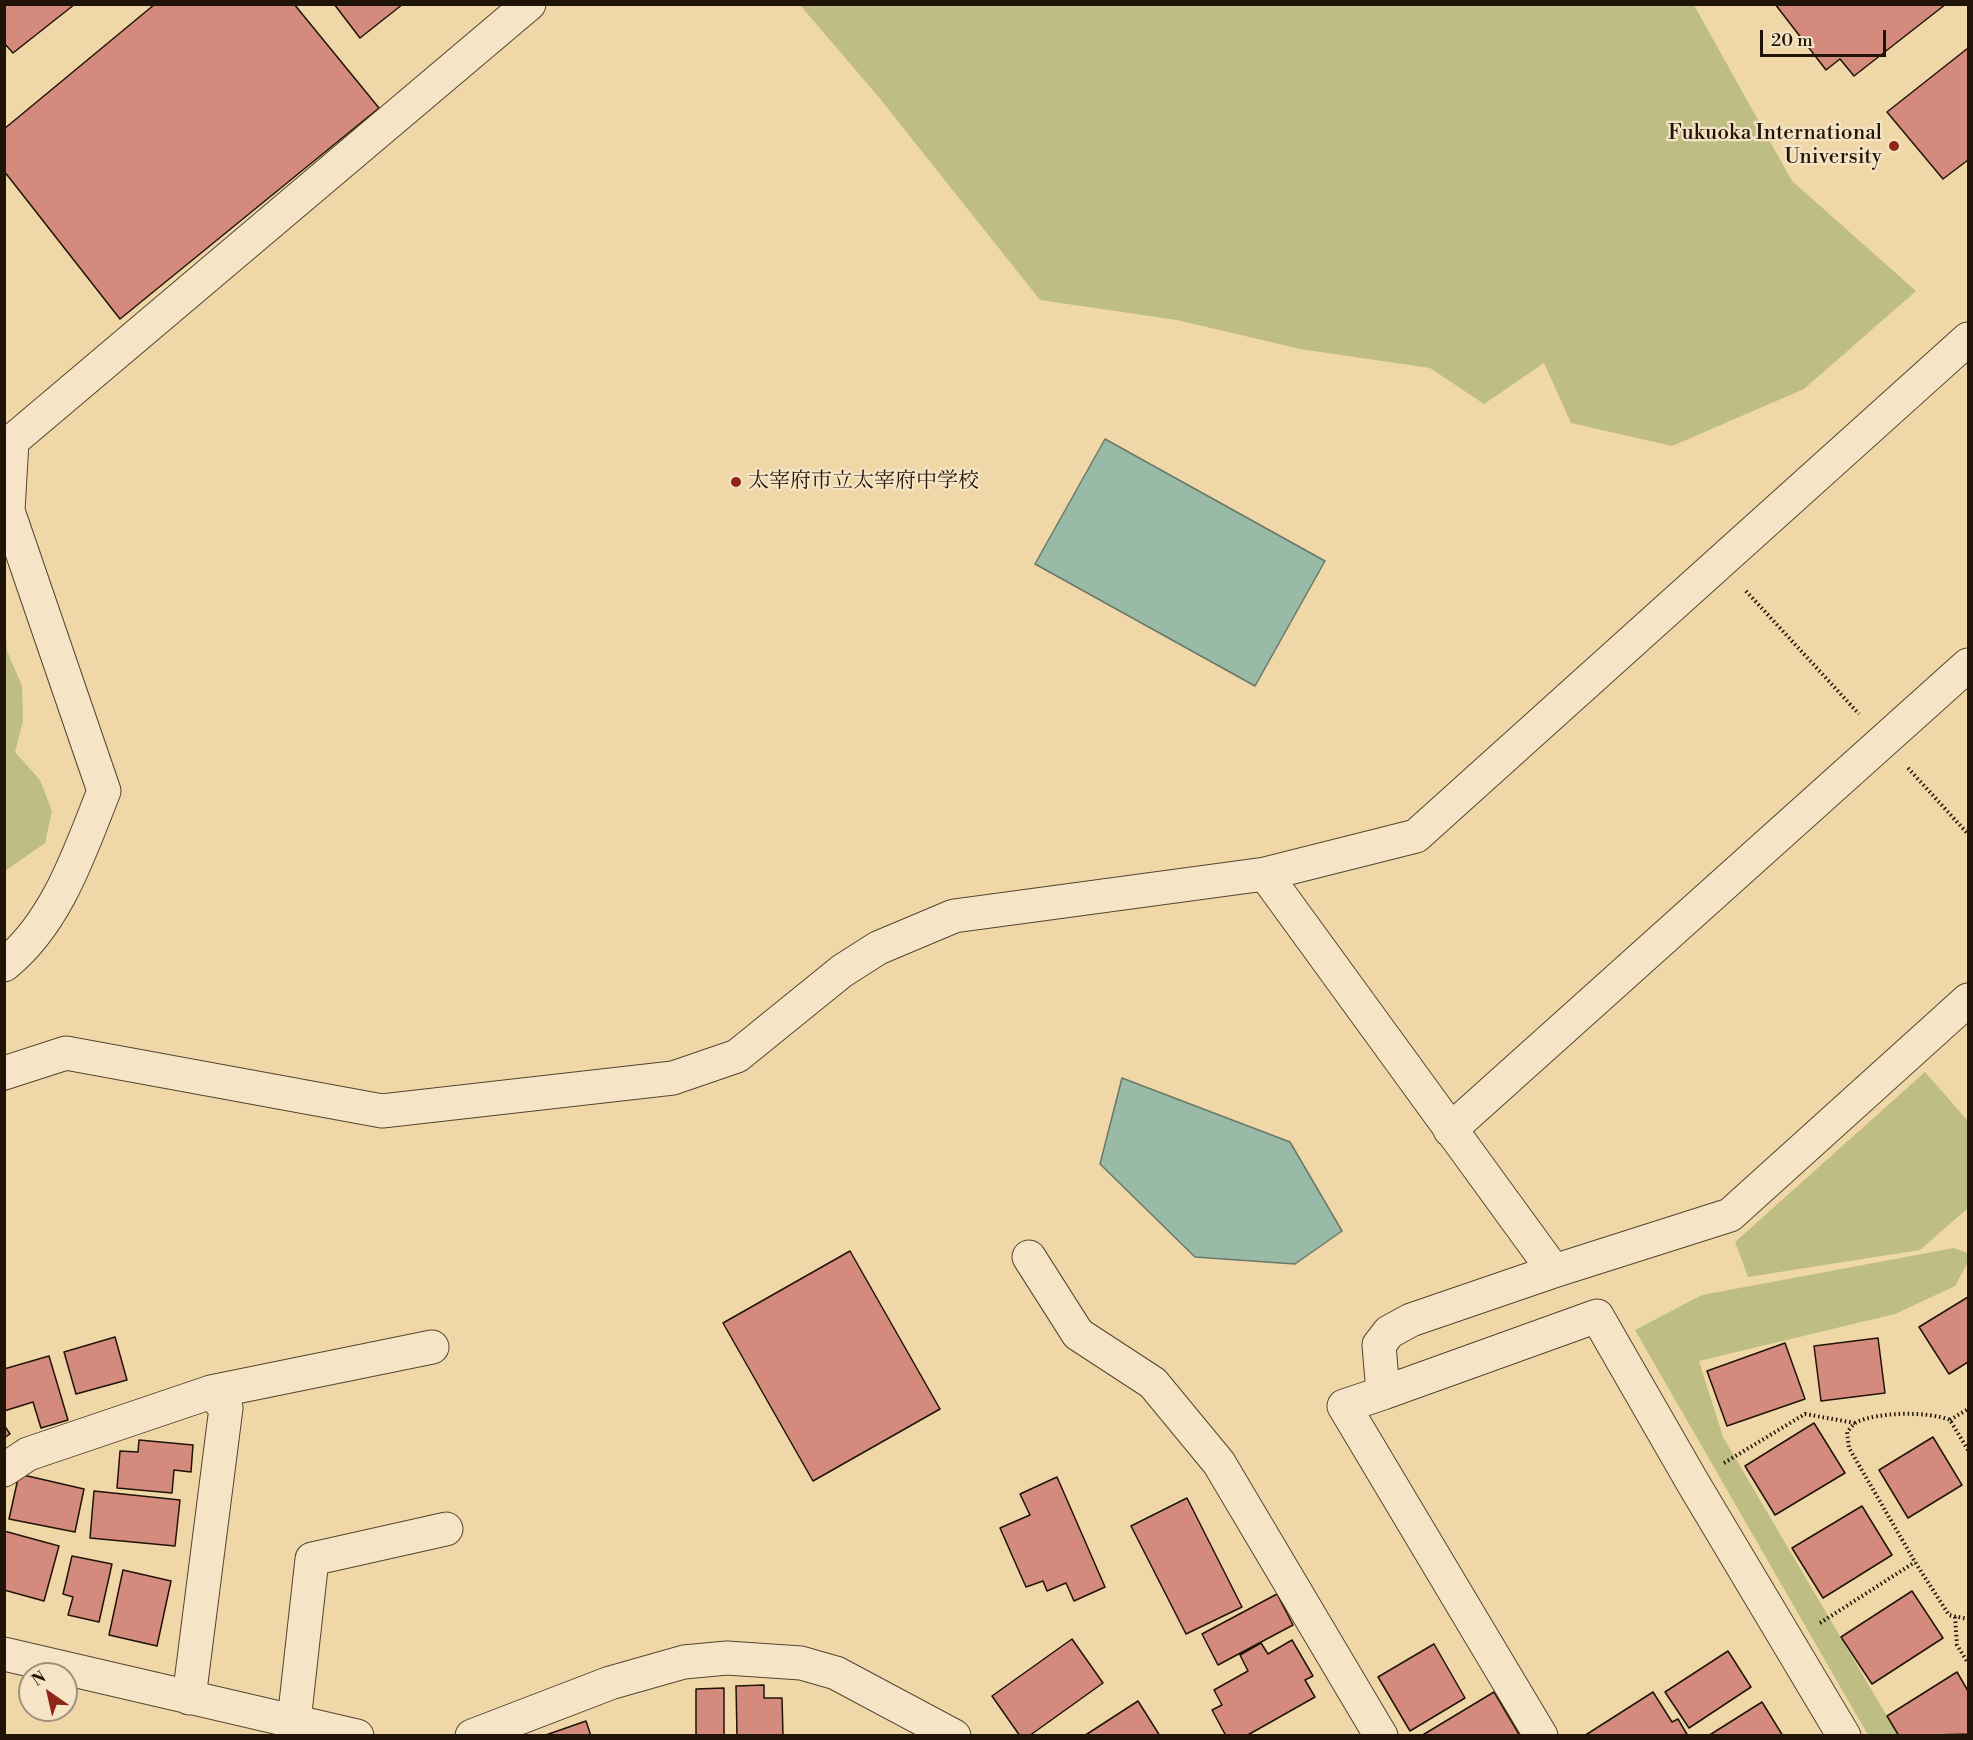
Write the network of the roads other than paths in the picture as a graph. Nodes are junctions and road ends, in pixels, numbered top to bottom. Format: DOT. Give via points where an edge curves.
graph roads {
  1 [pos="529,4"];
  2 [pos="1968,339"];
  3 [pos="1968,665"];
  4 [pos="1265,874"];
  5 [pos="4,965"];
  6 [pos="1968,1000"];
  7 [pos="4,1074"];
  8 [pos="1450,1130"];
  9 [pos="1029,1257"];
  10 [pos="1554,1271"];
  11 [pos="432,1347"];
  12 [pos="211,1392"];
  13 [pos="1383,1393"];
  14 [pos="4,1470"];
  15 [pos="446,1529"];
  16 [pos="4,1654"];
  17 [pos="189,1698"];
  18 [pos="294,1721"];
  19 [pos="357,1736"];
  20 [pos="472,1736"];
  21 [pos="954,1736"];
  22 [pos="1381,1736"];
  23 [pos="1541,1736"];
  24 [pos="1844,1736"];
  1 -- 5 [label="street" via="12,441 8,511 104,791 56,899 34,934"];
  2 -- 4 [label="street" via="1416,836"];
  3 -- 8 [label="street"];
  4 -- 7 [label="street" via="954,916 860,959 737,1056 674,1078 382,1111 66,1053"];
  4 -- 8 [label="street"];
  6 -- 10 [label="street" via="1730,1215"];
  8 -- 10 [label="street"];
  9 -- 22 [label="street" via="1078,1334 1153,1383 1219,1463"];
  10 -- 13 [label="street" via="1411,1320 1389,1332 1379,1345"];
  11 -- 12 [label="street"];
  12 -- 14 [label="street" via="28,1454"];
  12 -- 17 [label="street" via="226,1408"];
  13 -- 23 [label="street" via="1344,1406"];
  13 -- 24 [label="street" via="1597,1316"];
  15 -- 18 [label="street" via="312,1559"];
  16 -- 17 [label="street"];
  17 -- 18 [label="street"];
  18 -- 19 [label="street"];
  20 -- 21 [label="street" via="610,1683 684,1662 727,1659 801,1663 836,1673"];
}
